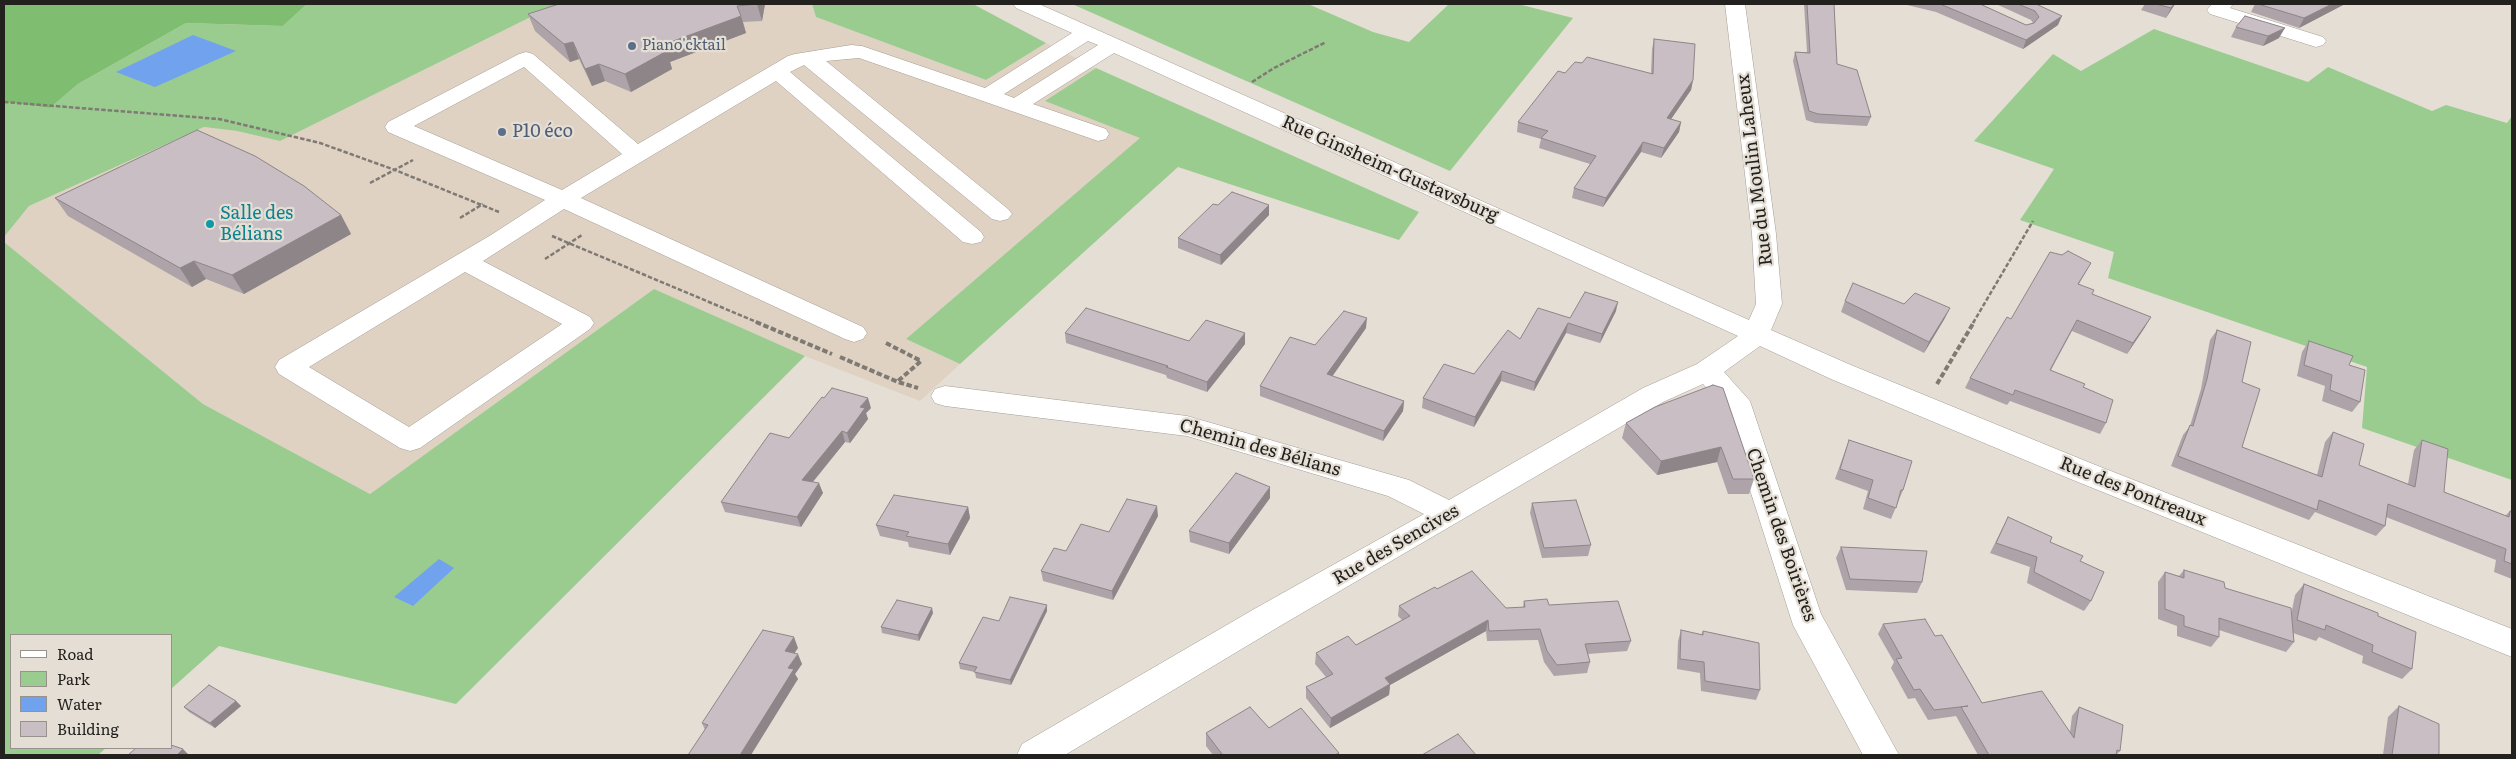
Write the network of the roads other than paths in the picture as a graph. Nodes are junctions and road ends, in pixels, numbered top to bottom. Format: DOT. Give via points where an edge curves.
graph roads {
  1 [pos="1023,4"];
  2 [pos="1735,4"];
  3 [pos="2222,4"];
  4 [pos="1086,33"];
  5 [pos="2316,41"];
  6 [pos="1112,45"];
  7 [pos="809,58"];
  8 [pos="777,71"];
  9 [pos="987,96"];
  10 [pos="1016,106"];
  11 [pos="1098,134"];
  12 [pos="637,155"];
  13 [pos="563,199"];
  14 [pos="1000,214"];
  15 [pos="972,237"];
  16 [pos="464,262"];
  17 [pos="854,333"];
  18 [pos="1756,335"];
  19 [pos="1706,371"];
  20 [pos="945,396"];
  21 [pos="1448,516"];
  22 [pos="2512,644"];
  23 [pos="1035,755"];
  24 [pos="1881,755"];
  1 -- 4 [label="street, Rue Ginsheim-Gustavsburg"];
  2 -- 18 [label="street, Rue du Moulin Laheux" via="1765,243 1769,304"];
  3 -- 5 [label="street" via="2217,10"];
  4 -- 6 [label="street, Rue Ginsheim-Gustavsburg"];
  4 -- 9 [label="street"];
  6 -- 10 [label="street"];
  6 -- 18 [label="street, Rue Ginsheim-Gustavsburg"];
  7 -- 8 [label="street" via="795,60"];
  7 -- 9 [label="street" via="862,52"];
  7 -- 14 [label="street"];
  8 -- 12 [label="street"];
  8 -- 15 [label="street"];
  9 -- 10 [label="street"];
  10 -- 11 [label="street"];
  12 -- 13 [label="street"];
  12 -- 13 [label="street" via="526,58 396,127"];
  13 -- 16 [label="street"];
  13 -- 17 [label="street"];
  16 -- 16 [label="street" via="414,292 289,367 410,440 581,323"];
  18 -- 19 [label="street, Rue des Sencives"];
  18 -- 22 [label="street, Rue des Pontreaux"];
  19 -- 21 [label="street, Rue des Sencives" via="1653,395"];
  19 -- 24 [label="street, Chemin des Boirières" via="1736,401 1805,616"];
  20 -- 21 [label="street, Chemin des Bélians" via="1187,426 1398,488"];
  21 -- 23 [label="street, Rue des Sencives" via="1268,617"];
}
